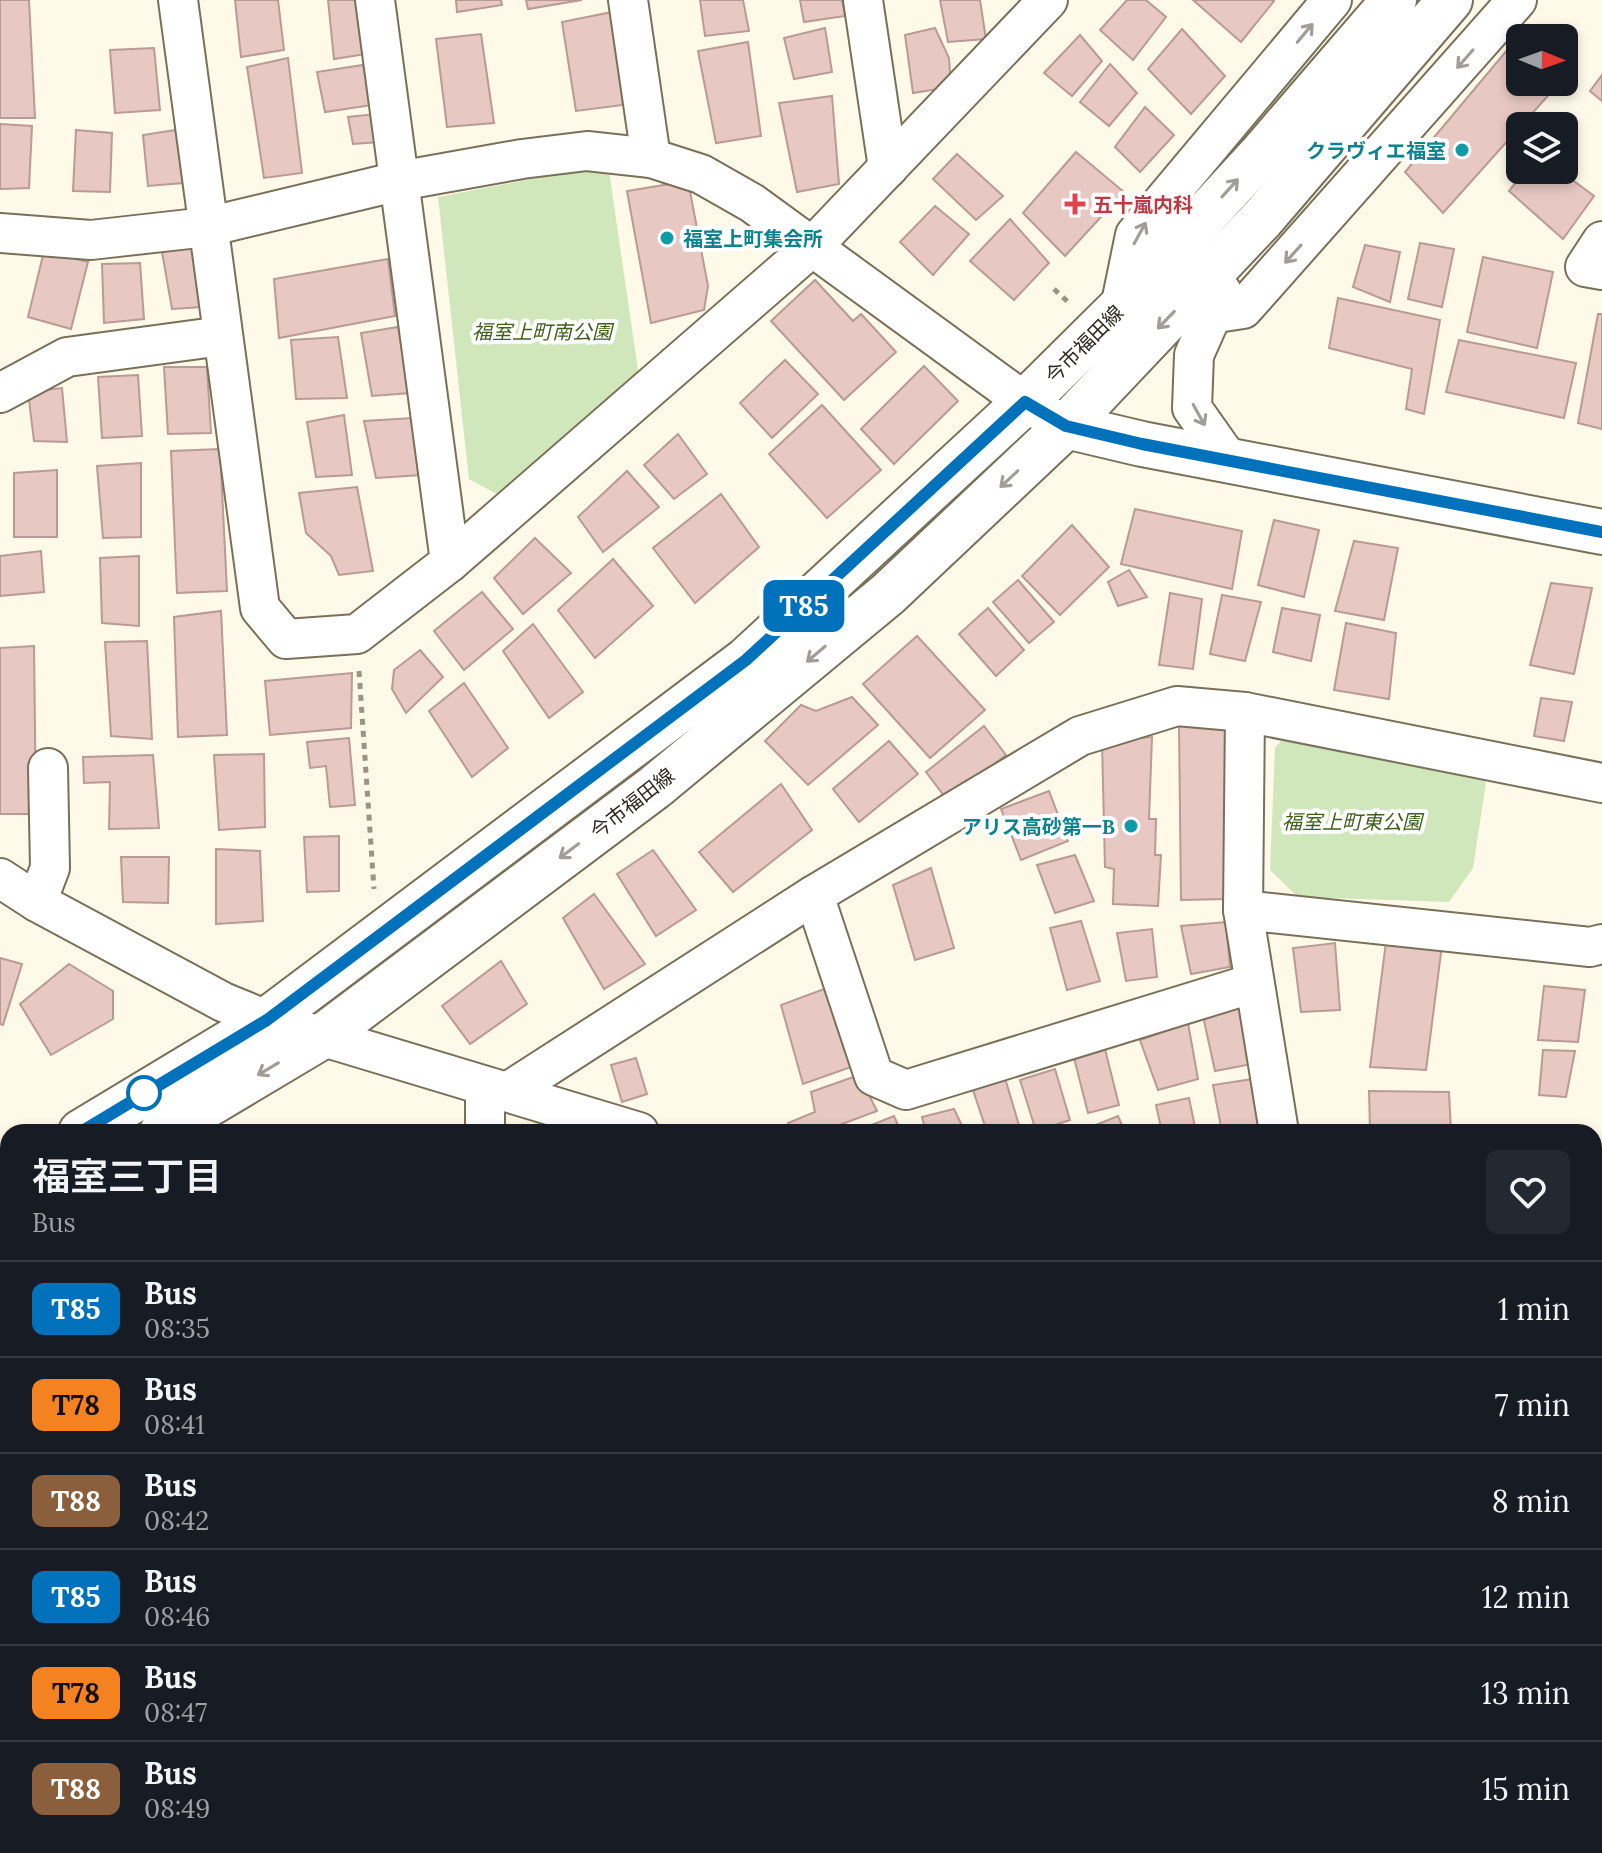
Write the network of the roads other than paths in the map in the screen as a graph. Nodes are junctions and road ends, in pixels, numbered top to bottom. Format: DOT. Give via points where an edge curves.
graph roads {
  1 [pos="178,0"];
  2 [pos="375,0"];
  3 [pos="628,0"];
  4 [pos="863,0"];
  5 [pos="1048,0"];
  6 [pos="1332,0"];
  7 [pos="1394,0"];
  8 [pos="1450,0"];
  9 [pos="1517,0"];
  10 [pos="651,158"];
  11 [pos="1279,166"];
  12 [pos="888,168"];
  13 [pos="399,181"];
  14 [pos="1262,219"];
  15 [pos="207,227"];
  16 [pos="0,233"];
  17 [pos="1602,241"];
  18 [pos="812,247"];
  19 [pos="1602,270"];
  20 [pos="1120,308"];
  21 [pos="1210,314"];
  22 [pos="222,336"];
  23 [pos="0,393"];
  24 [pos="1025,402"];
  25 [pos="1066,426"];
  26 [pos="1228,459"];
  27 [pos="1602,532"];
  28 [pos="450,562"];
  29 [pos="1245,712"];
  30 [pos="48,768"];
  31 [pos="1602,783"];
  32 [pos="0,878"];
  33 [pos="814,895"];
  34 [pos="37,902"];
  35 [pos="1243,910"];
  36 [pos="1602,944"];
  37 [pos="1254,983"];
  38 [pos="267,1020"];
  39 [pos="323,1036"];
  40 [pos="497,1089"];
  41 [pos="94,1124"];
  42 [pos="175,1124"];
  43 [pos="487,1124"];
  44 [pos="613,1124"];
  45 [pos="1278,1124"];
  1 -- 15 [label="street"];
  2 -- 13 [label="street"];
  3 -- 10 [label="street"];
  4 -- 12 [label="street"];
  5 -- 12 [label="street"];
  20 -- 6 [label="street, one-way" via="1135,235"];
  7 -- 11 [label="main road, 今市福田線"];
  8 -- 11 [label="main road, 今市福田線"];
  9 -- 21 [label="street, one-way" via="1243,309"];
  10 -- 13 [label="street" via="587,151"];
  10 -- 18 [label="street" via="701,174"];
  11 -- 14 [label="main road, 今市福田線"];
  20 -- 11 [label="main road, 今市福田線, one-way"];
  12 -- 18 [label="street"];
  13 -- 15 [label="street"];
  13 -- 28 [label="street"];
  14 -- 21 [label="street"];
  14 -- 25 [label="main road, 今市福田線, one-way"];
  15 -- 16 [label="street" via="91,240"];
  15 -- 22 [label="street"];
  17 -- 19 [label="street" via="1585,267"];
  18 -- 24 [label="street"];
  18 -- 28 [label="street"];
  20 -- 24 [label="main road, 今市福田線"];
  21 -- 26 [label="street, one-way" via="1194,355 1192,408"];
  22 -- 23 [label="street" via="67,357"];
  22 -- 28 [label="street" via="260,608 286,639 357,634"];
  24 -- 25 [label="street"];
  24 -- 38 [label="main road, 今市福田線" via="746,660"];
  25 -- 26 [label="main road"];
  25 -- 39 [label="main road, 今市福田線, one-way" via="888,594 655,787"];
  26 -- 27 [label="main road"];
  29 -- 31 [label="street"];
  29 -- 33 [label="street" via="1177,706 1080,736"];
  29 -- 35 [label="street"];
  30 -- 34 [label="street" via="50,868"];
  32 -- 34 [label="street"];
  33 -- 37 [label="street" via="874,1076 906,1090"];
  33 -- 40 [label="street"];
  34 -- 38 [label="street" via="223,1002"];
  35 -- 36 [label="street" via="1590,947"];
  35 -- 37 [label="street"];
  37 -- 45 [label="street"];
  38 -- 39 [label="street"];
  38 -- 41 [label="main road, 今市福田線"];
  39 -- 40 [label="street"];
  39 -- 42 [label="main road, 今市福田線, one-way"];
  40 -- 43 [label="street"];
  40 -- 44 [label="street"];
}
